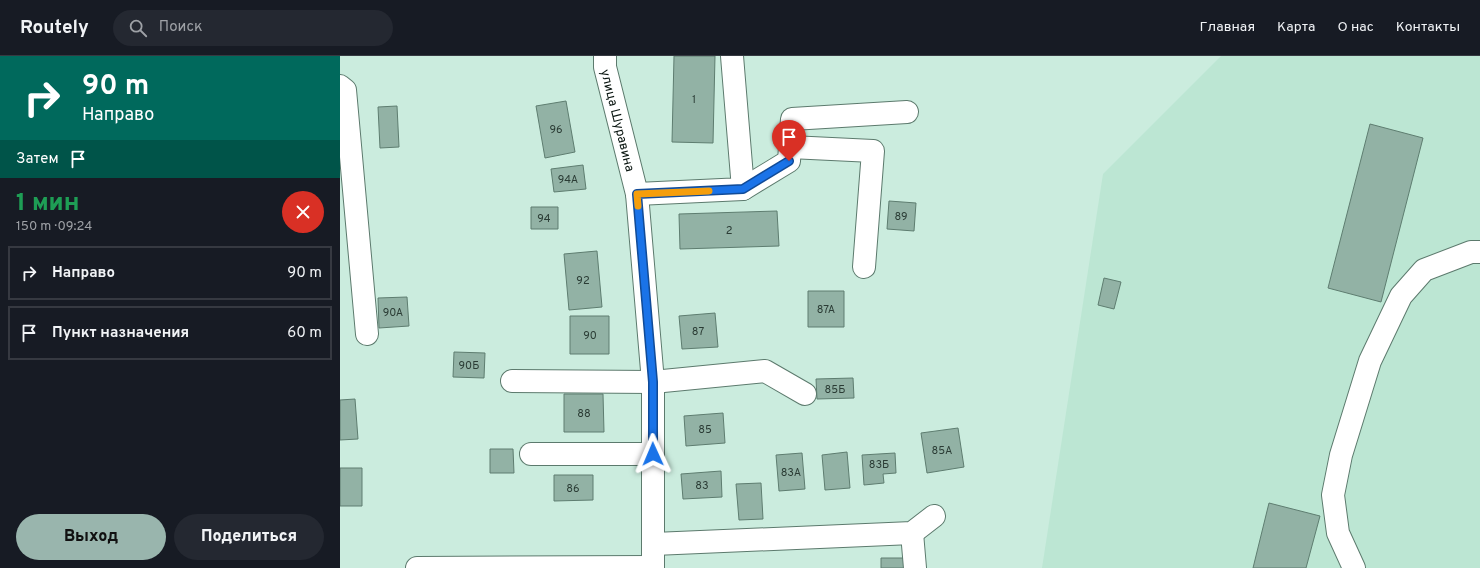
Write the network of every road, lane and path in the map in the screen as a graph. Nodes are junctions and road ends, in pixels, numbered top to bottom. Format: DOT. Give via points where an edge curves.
graph roads {
  1 [pos="605,56"];
  2 [pos="732,56"];
  3 [pos="340,86"];
  4 [pos="908,112"];
  5 [pos="790,147"];
  6 [pos="743,189"];
  7 [pos="637,194"];
  8 [pos="1480,252"];
  9 [pos="864,267"];
  10 [pos="367,334"];
  11 [pos="512,381"];
  12 [pos="653,382"];
  13 [pos="805,394"];
  14 [pos="531,454"];
  15 [pos="653,454"];
  16 [pos="934,516"];
  17 [pos="912,532"];
  18 [pos="654,544"];
  19 [pos="653,567"];
  20 [pos="417,568"];
  21 [pos="915,568"];
  22 [pos="1354,568"];
  1 -- 7 [label="street, улица Шуравина" via="605,67"];
  2 -- 6 [label="street"];
  3 -- 10 [label="street" via="345,90"];
  4 -- 5 [label="street" via="792,119"];
  5 -- 6 [label="street" via="789,161"];
  5 -- 9 [label="street" via="873,151"];
  6 -- 7 [label="street"];
  7 -- 12 [label="street, улица Шуравина"];
  8 -- 22 [label="street" via="1471,252 1424,270 1401,296 1370,361 1341,455 1333,495 1338,533"];
  11 -- 12 [label="street"];
  12 -- 13 [label="street" via="765,371"];
  12 -- 15 [label="street, улица Шуравина"];
  14 -- 15 [label="street"];
  15 -- 18 [label="street, улица Шуравина"];
  16 -- 17 [label="street"];
  17 -- 18 [label="street"];
  17 -- 21 [label="street"];
  18 -- 19 [label="street, улица Шуравина"];
  19 -- 20 [label="street"];
}
